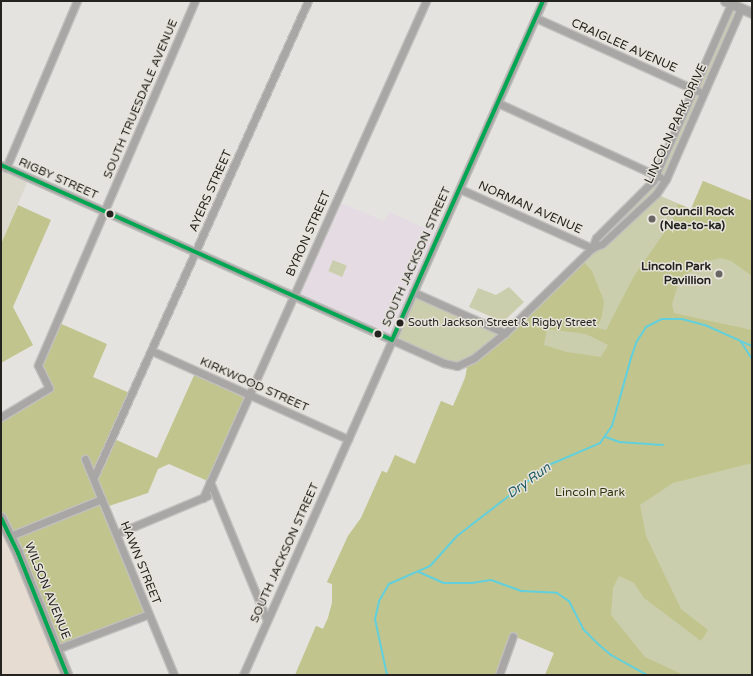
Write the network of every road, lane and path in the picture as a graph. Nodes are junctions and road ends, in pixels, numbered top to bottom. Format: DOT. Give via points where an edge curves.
graph roads {
  1 [pos="77,1"];
  2 [pos="195,1"];
  3 [pos="308,1"];
  4 [pos="426,1"];
  5 [pos="543,1"];
  6 [pos="728,2"];
  7 [pos="741,8"];
  8 [pos="752,13"];
  9 [pos="536,18"];
  10 [pos="694,90"];
  11 [pos="703,94"];
  12 [pos="498,103"];
  13 [pos="4,166"];
  14 [pos="656,175"];
  15 [pos="666,179"];
  16 [pos="460,189"];
  17 [pos="105,212"];
  18 [pos="592,248"];
  19 [pos="196,252"];
  20 [pos="413,292"];
  21 [pos="294,296"];
  22 [pos="505,333"];
  23 [pos="392,340"];
  24 [pos="152,351"];
  25 [pos="458,366"];
  26 [pos="249,395"];
  27 [pos="1,417"];
  28 [pos="348,439"];
  29 [pos="85,459"];
  30 [pos="94,477"];
  31 [pos="210,482"];
  32 [pos="215,493"];
  33 [pos="203,498"];
  34 [pos="102,499"];
  35 [pos="1,518"];
  36 [pos="116,534"];
  37 [pos="10,536"];
  38 [pos="149,614"];
  39 [pos="267,620"];
  40 [pos="513,636"];
  41 [pos="57,650"];
  42 [pos="67,675"];
  43 [pos="174,675"];
  44 [pos="243,675"];
  45 [pos="499,675"];
  1 -- 13 [label="street"];
  2 -- 17 [label="street, SOUTH TRUESDALE AVENUE"];
  3 -- 19 [label="street, AYERS STREET"];
  4 -- 21 [label="street, BYRON STREET"];
  5 -- 9 [label="street, SOUTH JACKSON STREET"];
  6 -- 7 [label="street"];
  6 -- 10 [label="street, LINCOLN PARK DRIVE"];
  7 -- 8 [label="street"];
  7 -- 11 [label="street, LINCOLN PARK DRIVE"];
  9 -- 10 [label="street, CRAIGLEE AVENUE"];
  9 -- 12 [label="street, SOUTH JACKSON STREET"];
  10 -- 11 [label="street, CRAIGLEE AVENUE"];
  10 -- 14 [label="street, LINCOLN PARK DRIVE"];
  11 -- 15 [label="street, LINCOLN PARK DRIVE"];
  12 -- 14 [label="street"];
  12 -- 16 [label="street, SOUTH JACKSON STREET"];
  13 -- 17 [label="street, RIGBY STREET"];
  14 -- 15 [label="street"];
  14 -- 18 [label="street, LINCOLN PARK DRIVE" via="648,189 596,238"];
  15 -- 18 [label="street, LINCOLN PARK DRIVE" via="644,207 602,244"];
  16 -- 18 [label="street, NORMAN AVENUE"];
  16 -- 20 [label="street, SOUTH JACKSON STREET"];
  17 -- 19 [label="street, RIGBY STREET"];
  17 -- 27 [label="street, SOUTH TRUESDALE AVENUE" via="38,369 49,388"];
  18 -- 22 [label="street, LINCOLN PARK DRIVE"];
  19 -- 21 [label="street, RIGBY STREET"];
  19 -- 24 [label="street, AYERS STREET"];
  20 -- 22 [label="street"];
  20 -- 23 [label="street, SOUTH JACKSON STREET"];
  21 -- 23 [label="street, RIGBY STREET"];
  21 -- 26 [label="street, BYRON STREET"];
  22 -- 25 [label="street, LINCOLN PARK DRIVE" via="474,358"];
  23 -- 25 [label="street, RIGBY STREET" via="444,363"];
  23 -- 28 [label="street, SOUTH JACKSON STREET"];
  24 -- 26 [label="street, KIRKWOOD STREET"];
  24 -- 30 [label="street, AYERS STREET"];
  26 -- 28 [label="street, KIRKWOOD STREET"];
  26 -- 31 [label="street, BYRON STREET"];
  28 -- 39 [label="street, SOUTH JACKSON STREET"];
  29 -- 30 [label="street, HAWN STREET"];
  30 -- 34 [label="street, HAWN STREET"];
  31 -- 32 [label="street"];
  31 -- 33 [label="street, BYRON STREET"];
  32 -- 33 [label="street"];
  32 -- 39 [label="street"];
  33 -- 36 [label="street"];
  34 -- 36 [label="street, HAWN STREET"];
  34 -- 37 [label="street"];
  35 -- 37 [label="main road, WILSON AVENUE"];
  36 -- 38 [label="street, HAWN STREET"];
  37 -- 41 [label="main road, WILSON AVENUE"];
  38 -- 41 [label="street"];
  38 -- 43 [label="street, HAWN STREET"];
  39 -- 44 [label="street, SOUTH JACKSON STREET"];
  40 -- 45 [label="street"];
  41 -- 42 [label="main road, WILSON AVENUE"];
}
